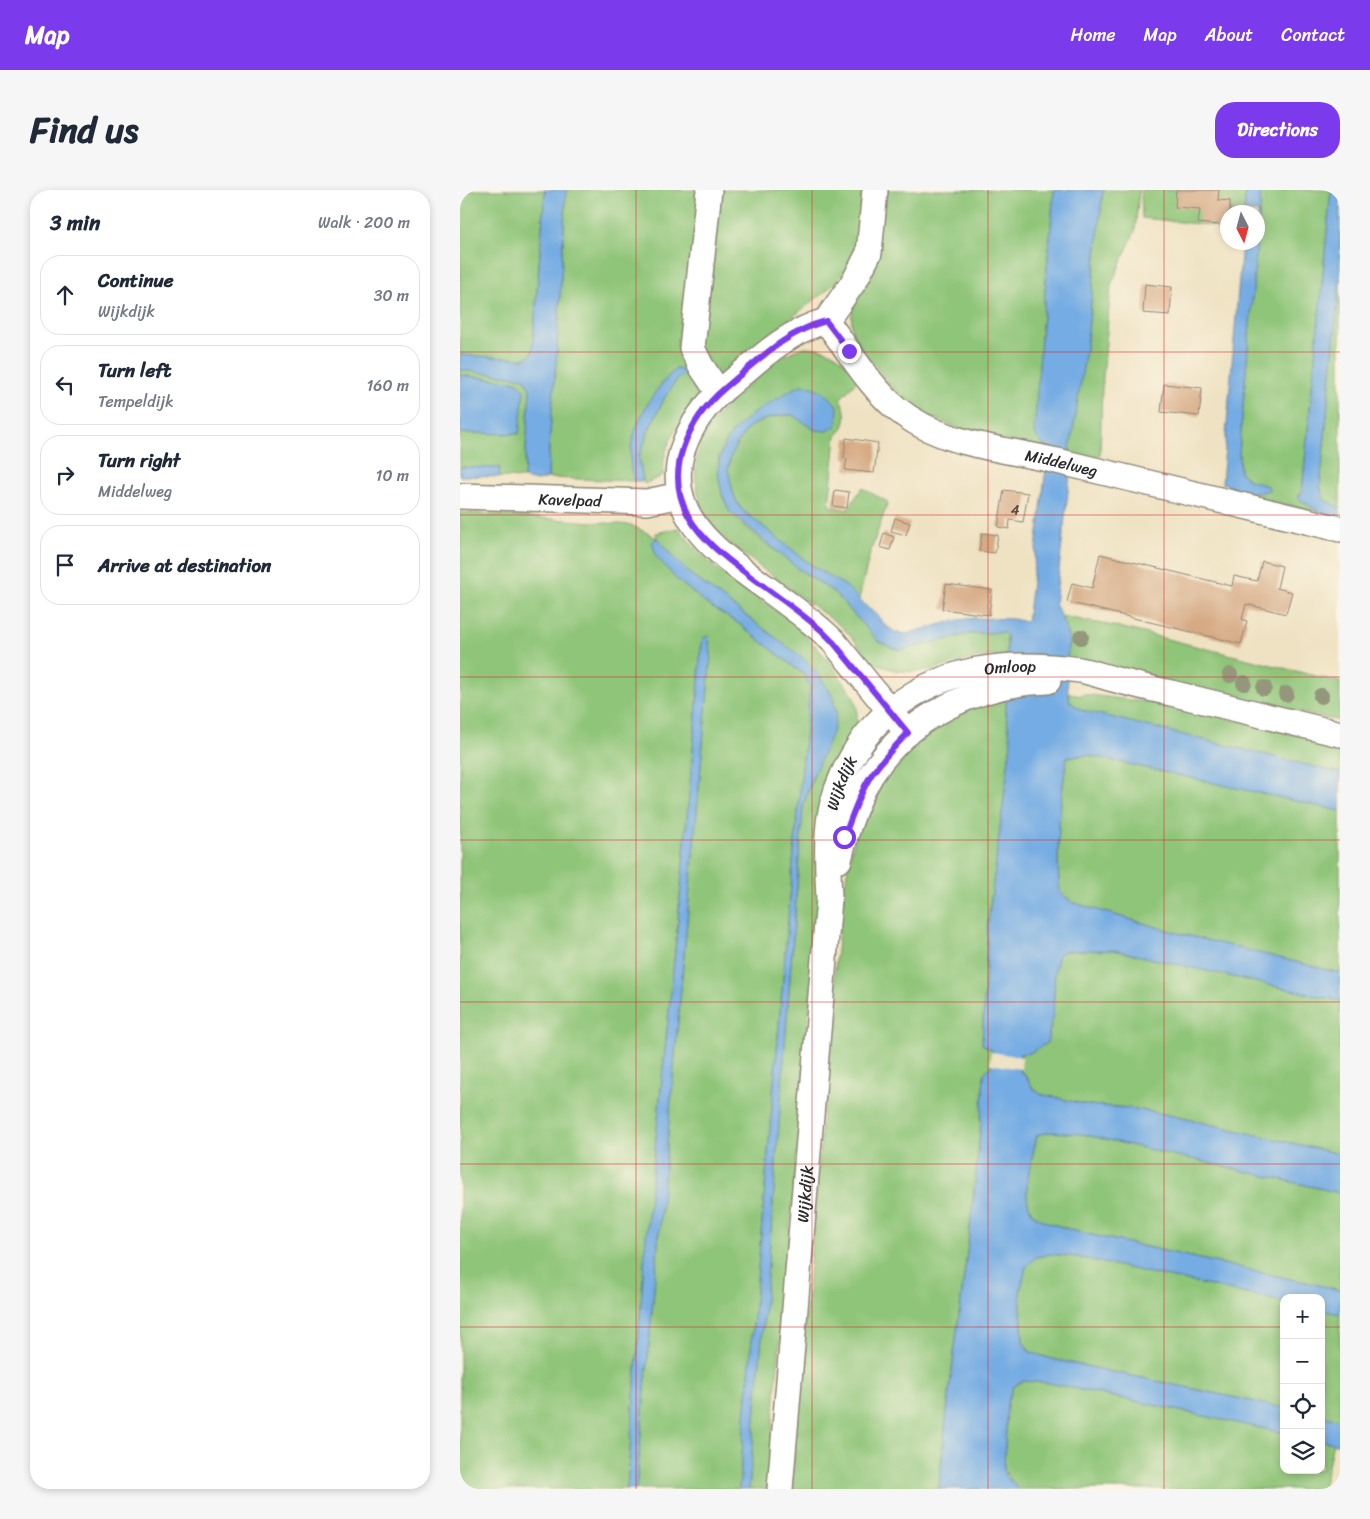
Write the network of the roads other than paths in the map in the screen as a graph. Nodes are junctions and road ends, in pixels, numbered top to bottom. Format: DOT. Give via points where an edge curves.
graph roads {
  1 [pos="709,190"];
  2 [pos="875,190"];
  3 [pos="826,321"];
  4 [pos="719,393"];
  5 [pos="680,495"];
  6 [pos="460,496"];
  7 [pos="1340,529"];
  8 [pos="995,677"];
  9 [pos="889,710"];
  10 [pos="908,733"];
  11 [pos="1340,734"];
  12 [pos="829,899"];
  13 [pos="780,1489"];
  1 -- 4 [label="street" via="692,348"];
  2 -- 3 [label="street" via="869,253 855,280"];
  3 -- 4 [label="street" via="811,325 777,345"];
  3 -- 7 [label="street, Middelweg" via="877,389 897,410 928,429 963,442 1040,457"];
  4 -- 5 [label="street" via="694,424 685,442 678,473"];
  5 -- 6 [label="street, Kavelpad" via="647,502"];
  5 -- 9 [label="street" via="687,515 711,546 821,630"];
  8 -- 9 [label="street, Omloop" via="961,673 932,683"];
  8 -- 10 [label="street, Omloop"];
  8 -- 11 [label="street, Omloop" via="1026,666 1138,686"];
  9 -- 10 [label="street"];
  9 -- 12 [label="street, Wijkdijk" via="863,738 837,791 830,816"];
  10 -- 12 [label="street, Wijkdijk" via="872,774 861,795 844,837"];
  12 -- 13 [label="street, Wijkdijk"];
}
